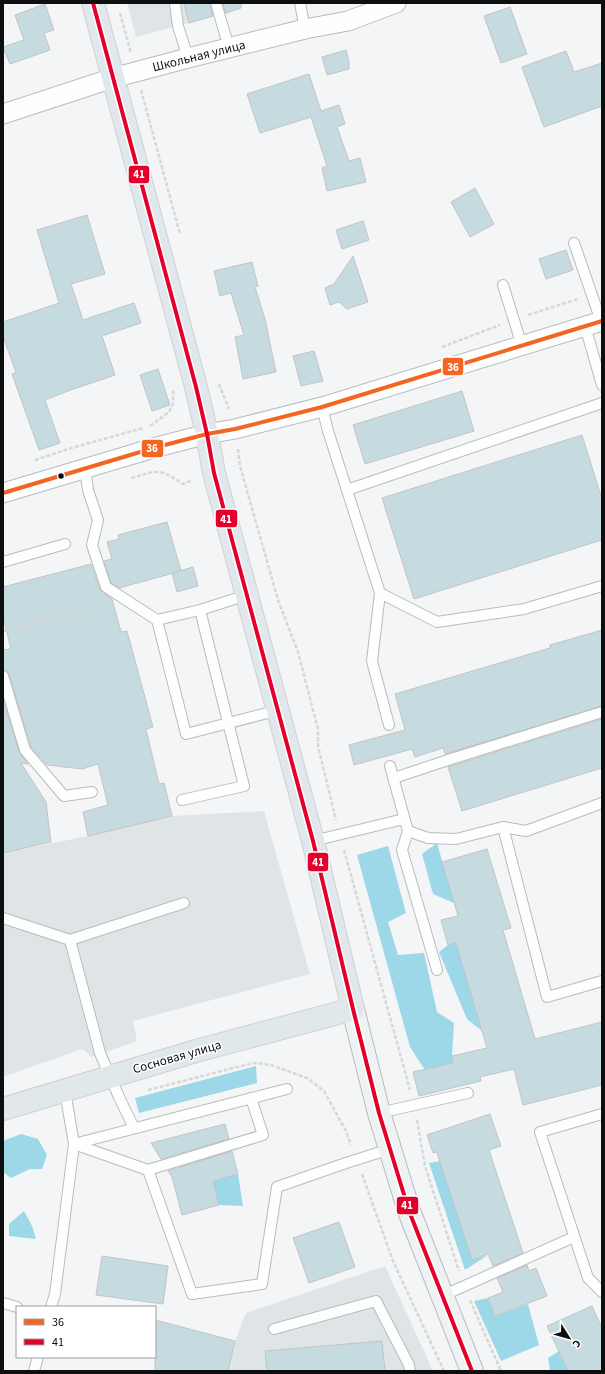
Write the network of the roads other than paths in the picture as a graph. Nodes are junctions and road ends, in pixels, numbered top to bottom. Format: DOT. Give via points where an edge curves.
graph roads {
  1 [pos="93,3"];
  2 [pos="175,3"];
  3 [pos="216,3"];
  4 [pos="300,3"];
  5 [pos="396,3"];
  6 [pos="306,29"];
  7 [pos="229,48"];
  8 [pos="188,58"];
  9 [pos="113,78"];
  10 [pos="3,114"];
  11 [pos="574,243"];
  12 [pos="503,285"];
  13 [pos="596,323"];
  14 [pos="522,346"];
  15 [pos="602,385"];
  16 [pos="602,403"];
  17 [pos="322,407"];
  18 [pos="207,434"];
  19 [pos="85,468"];
  20 [pos="347,490"];
  21 [pos="3,493"];
  22 [pos="65,544"];
  23 [pos="3,562"];
  24 [pos="602,586"];
  25 [pos="380,593"];
  26 [pos="247,595"];
  27 [pos="200,610"];
  28 [pos="157,620"];
  29 [pos="3,676"];
  30 [pos="279,710"];
  31 [pos="602,712"];
  32 [pos="229,723"];
  33 [pos="389,725"];
  34 [pos="390,766"];
  35 [pos="394,778"];
  36 [pos="92,792"];
  37 [pos="182,800"];
  38 [pos="602,803"];
  39 [pos="404,819"];
  40 [pos="503,827"];
  41 [pos="408,831"];
  42 [pos="314,841"];
  43 [pos="184,903"];
  44 [pos="3,918"];
  45 [pos="70,940"];
  46 [pos="437,970"];
  47 [pos="602,981"];
  48 [pos="353,1009"];
  49 [pos="110,1077"];
  50 [pos="287,1089"];
  51 [pos="65,1091"];
  52 [pos="468,1093"];
  53 [pos="251,1098"];
  54 [pos="3,1109"];
  55 [pos="379,1113"];
  56 [pos="602,1114"];
  57 [pos="134,1128"];
  58 [pos="74,1144"];
  59 [pos="390,1149"];
  60 [pos="148,1170"];
  61 [pos="574,1237"];
  62 [pos="602,1292"];
  63 [pos="442,1296"];
  64 [pos="3,1303"];
  65 [pos="51,1306"];
  66 [pos="16,1307"];
  67 [pos="274,1329"];
  68 [pos="38,1358"];
  69 [pos="34,1371"];
  70 [pos="410,1371"];
  71 [pos="472,1371"];
  1 -- 9 [label="main road"];
  2 -- 8 [label="lane" via="178,26"];
  3 -- 7 [label="lane"];
  4 -- 6 [label="lane"];
  5 -- 6 [label="street, Школьная улица" via="348,21"];
  6 -- 7 [label="street, Школьная улица"];
  7 -- 8 [label="street, Школьная улица"];
  8 -- 9 [label="street, Школьная улица"];
  9 -- 10 [label="street, Школьная улица"];
  9 -- 18 [label="main road"];
  11 -- 13 [label="lane"];
  12 -- 14 [label="lane"];
  13 -- 14 [label="street"];
  13 -- 15 [label="lane"];
  14 -- 17 [label="street"];
  16 -- 20 [label="lane"];
  17 -- 18 [label="street"];
  17 -- 20 [label="lane"];
  18 -- 19 [label="street"];
  18 -- 26 [label="main road" via="214,473"];
  19 -- 21 [label="street"];
  19 -- 28 [label="lane" via="88,490 98,520 92,545 106,587"];
  20 -- 25 [label="lane"];
  22 -- 23 [label="lane"];
  24 -- 25 [label="lane" via="524,609 437,622"];
  25 -- 33 [label="lane" via="372,661"];
  26 -- 27 [label="lane"];
  26 -- 30 [label="main road"];
  27 -- 28 [label="lane"];
  27 -- 32 [label="lane"];
  28 -- 32 [label="lane" via="186,734"];
  29 -- 36 [label="lane" via="25,750 64,796"];
  30 -- 32 [label="lane"];
  30 -- 42 [label="main road"];
  31 -- 35 [label="lane"];
  32 -- 37 [label="lane" via="244,786"];
  34 -- 35 [label="lane"];
  35 -- 39 [label="lane"];
  38 -- 40 [label="lane" via="526,831"];
  39 -- 41 [label="lane"];
  39 -- 42 [label="lane"];
  40 -- 41 [label="lane" via="456,839 428,838"];
  40 -- 47 [label="lane" via="547,997"];
  41 -- 46 [label="lane" via="402,850"];
  42 -- 48 [label="main road"];
  43 -- 45 [label="lane"];
  44 -- 45 [label="lane"];
  45 -- 49 [label="lane" via="100,1053"];
  48 -- 49 [label="main road, Сосновая улица"];
  48 -- 55 [label="main road"];
  49 -- 51 [label="main road, Сосновая улица"];
  49 -- 57 [label="lane"];
  50 -- 53 [label="lane"];
  51 -- 54 [label="main road, Сосновая улица"];
  51 -- 58 [label="lane"];
  52 -- 55 [label="lane"];
  53 -- 57 [label="lane"];
  53 -- 60 [label="lane" via="263,1135"];
  55 -- 59 [label="main road"];
  56 -- 61 [label="lane" via="540,1132"];
  57 -- 58 [label="lane"];
  58 -- 60 [label="lane"];
  58 -- 65 [label="lane"];
  59 -- 60 [label="lane" via="276,1187 262,1284 192,1294"];
  59 -- 63 [label="main road" via="409,1211"];
  61 -- 62 [label="lane" via="588,1278"];
  61 -- 63 [label="lane"];
  63 -- 71 [label="main road"];
  64 -- 66 [label="lane"];
  67 -- 70 [label="lane" via="376,1301 409,1364"];
  68 -- 69 [label="lane"];
}
